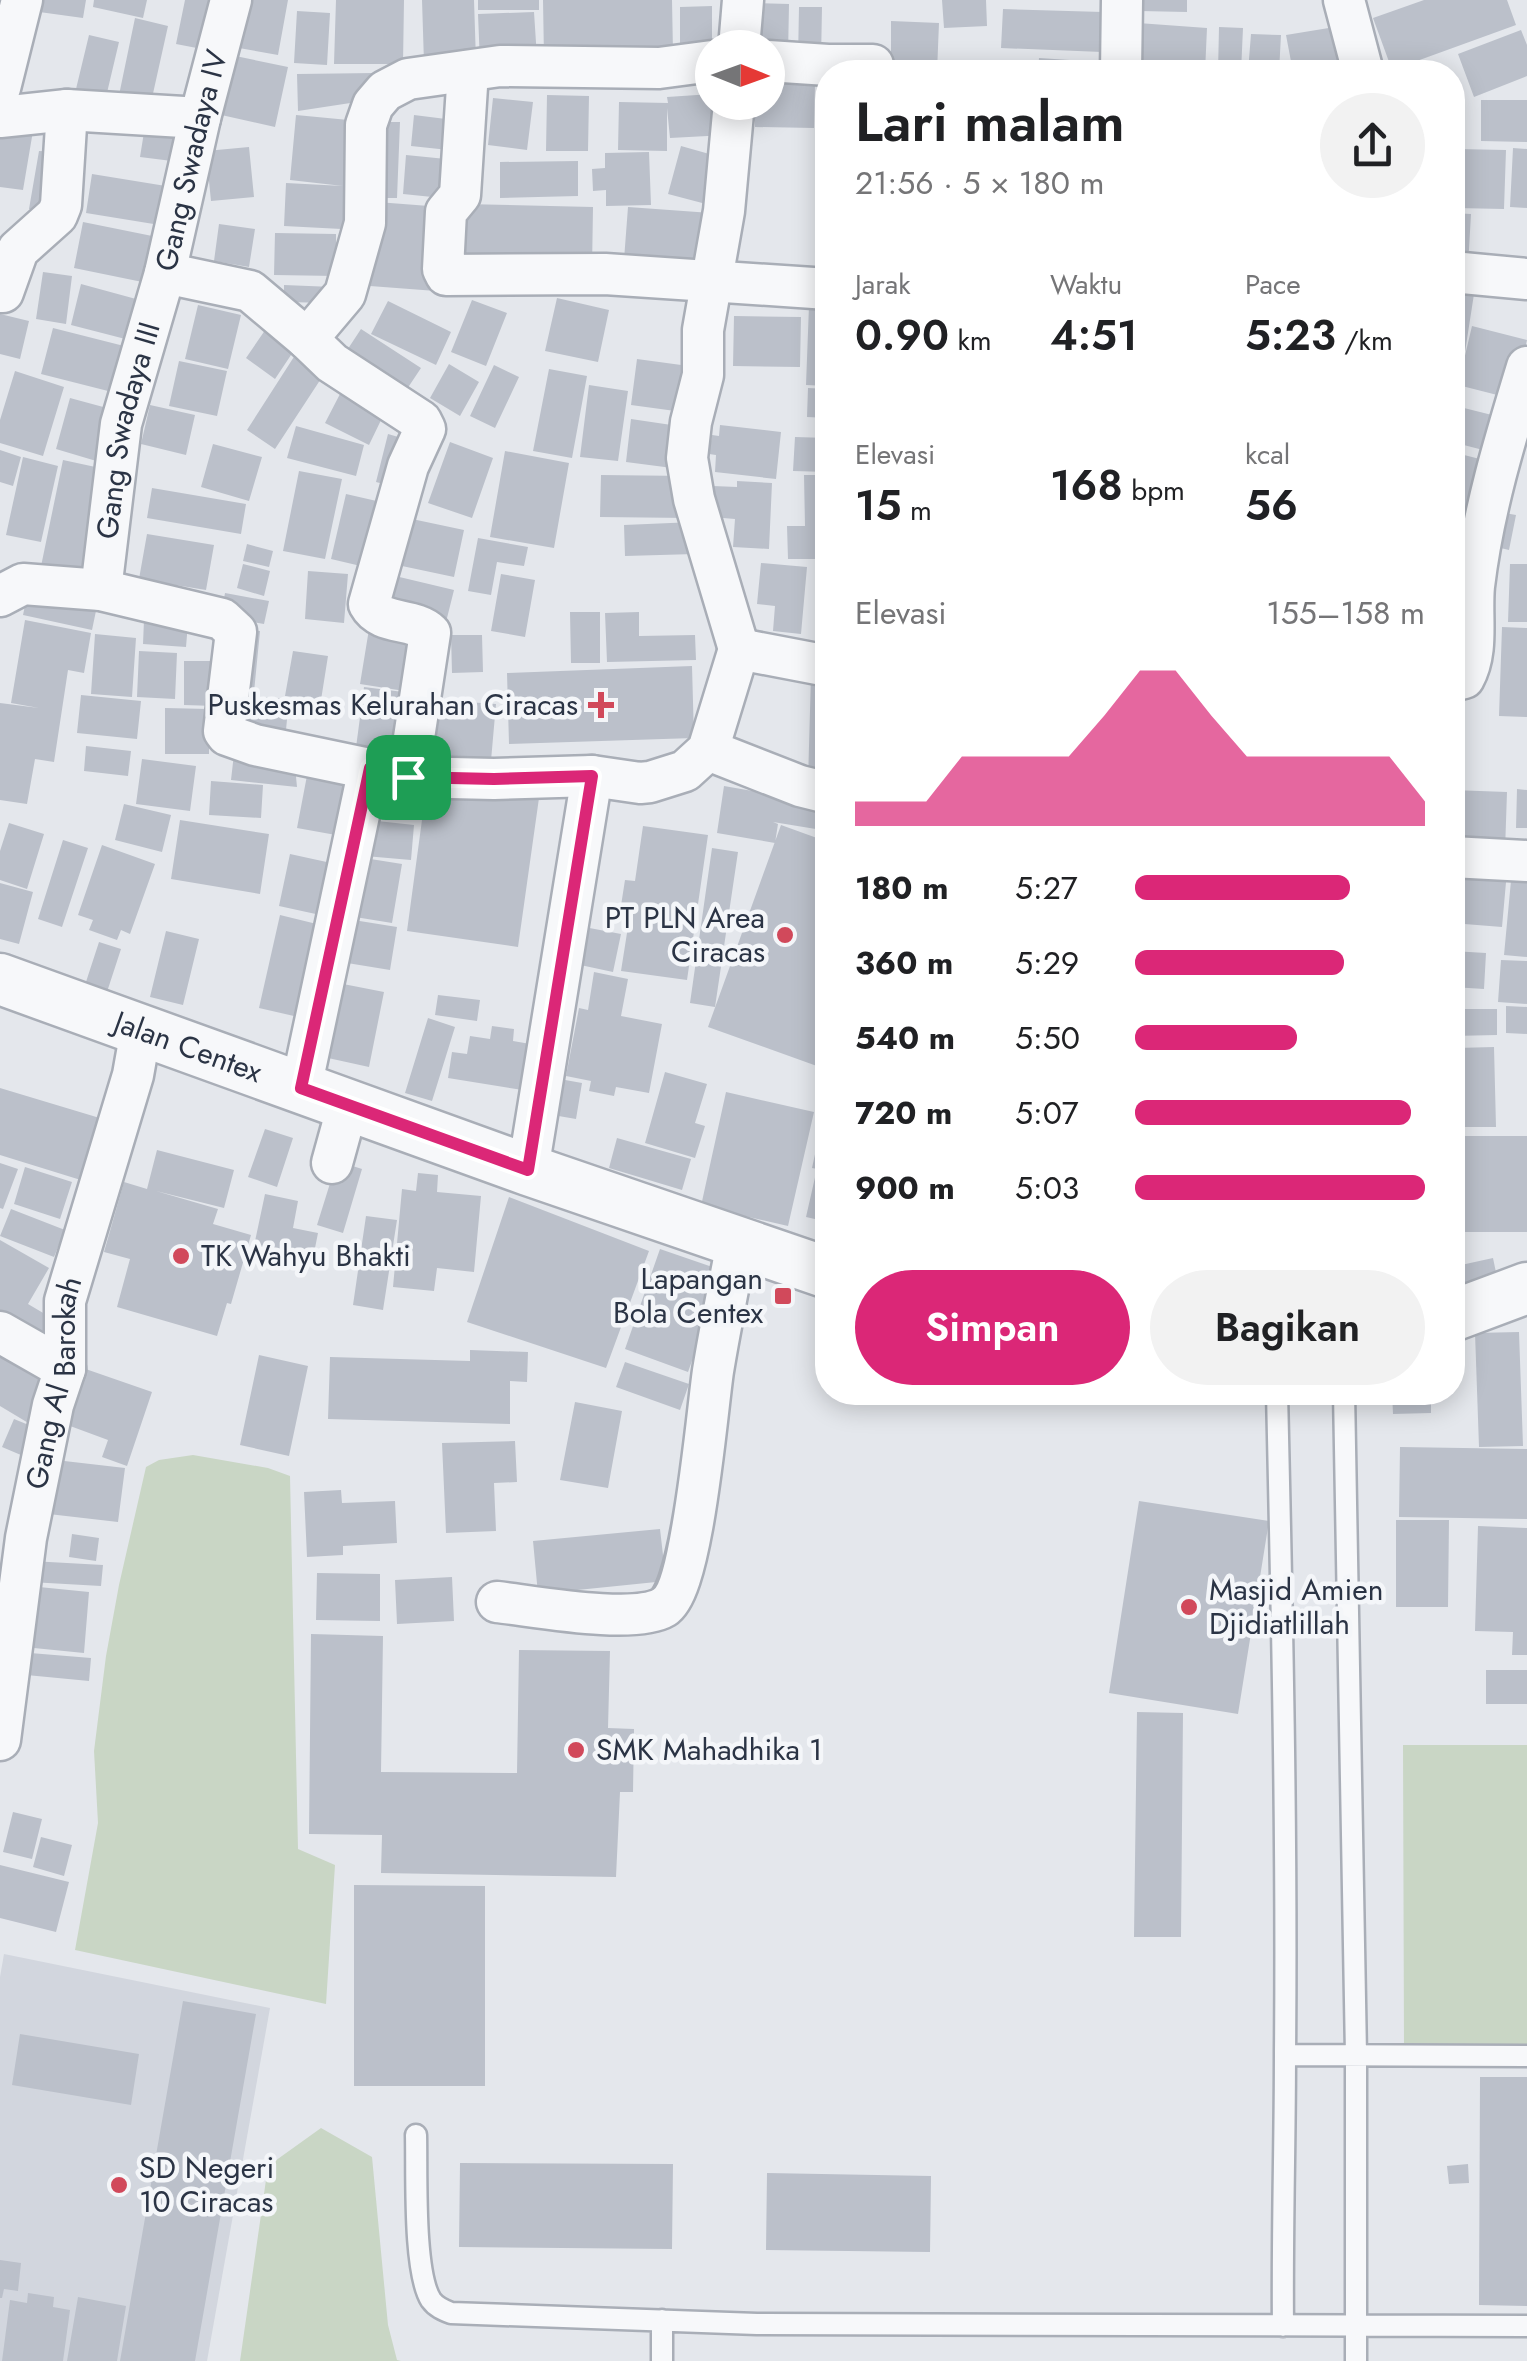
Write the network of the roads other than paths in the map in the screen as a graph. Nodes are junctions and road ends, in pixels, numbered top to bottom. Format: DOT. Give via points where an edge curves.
graph roads {
  1 [pos="22,0"];
  2 [pos="232,0"];
  3 [pos="743,0"];
  4 [pos="1122,0"];
  5 [pos="1344,0"];
  6 [pos="740,30"];
  7 [pos="1121,60"];
  8 [pos="1360,60"];
  9 [pos="785,62"];
  10 [pos="695,63"];
  11 [pos="815,65"];
  12 [pos="468,70"];
  13 [pos="0,88"];
  14 [pos="66,110"];
  15 [pos="0,117"];
  16 [pos="200,118"];
  17 [pos="732,120"];
  18 [pos="166,273"];
  19 [pos="1465,273"];
  20 [pos="1527,279"];
  21 [pos="712,280"];
  22 [pos="815,289"];
  23 [pos="0,292"];
  24 [pos="307,338"];
  25 [pos="1527,367"];
  26 [pos="101,590"];
  27 [pos="0,596"];
  28 [pos="740,649"];
  29 [pos="815,663"];
  30 [pos="1465,676"];
  31 [pos="708,750"];
  32 [pos="389,773"];
  33 [pos="592,776"];
  34 [pos="815,790"];
  35 [pos="1465,858"];
  36 [pos="1527,861"];
  37 [pos="0,979"];
  38 [pos="142,1030"];
  39 [pos="301,1088"];
  40 [pos="348,1105"];
  41 [pos="332,1163"];
  42 [pos="528,1170"];
  43 [pos="737,1243"];
  44 [pos="815,1269"];
  45 [pos="1527,1288"];
  46 [pos="1465,1311"];
  47 [pos="0,1332"];
  48 [pos="65,1369"];
  49 [pos="1278,1405"];
  50 [pos="1344,1405"];
  51 [pos="497,1602"];
  52 [pos="0,1740"];
  53 [pos="1286,2054"];
  54 [pos="1356,2055"];
  55 [pos="1527,2056"];
  56 [pos="416,2135"];
  57 [pos="662,2320"];
  58 [pos="1356,2325"];
  59 [pos="1283,2326"];
  60 [pos="1527,2326"];
  61 [pos="662,2361"];
  62 [pos="1356,2361"];
  1 -- 13 [label="street"];
  2 -- 16 [label="street, Gang Swadaya IV"];
  3 -- 6 [label="street"];
  4 -- 7 [label="street"];
  5 -- 8 [label="street"];
  9 -- 11 [label="street"];
  10 -- 12 [label="street"];
  12 -- 21 [label="street" via="460,195 446,212 446,275"];
  12 -- 24 [label="street" via="408,79 373,105 366,126 364,224 346,294"];
  14 -- 15 [label="street"];
  14 -- 16 [label="street"];
  14 -- 23 [label="street" via="62,204 18,250"];
  16 -- 18 [label="street, Gang Swadaya IV"];
  17 -- 21 [label="street"];
  18 -- 24 [label="street, Gang Swadaya IV" via="250,291"];
  18 -- 26 [label="street, Gang Swadaya III" via="121,424"];
  19 -- 20 [label="street"];
  21 -- 22 [label="street"];
  21 -- 28 [label="street" via="687,458"];
  24 -- 32 [label="street, Gang Swadaya IV" via="426,429 408,466 369,606 378,616 430,633"];
  25 -- 30 [label="street" via="1492,480"];
  26 -- 27 [label="street" via="22,584"];
  26 -- 32 [label="street" via="233,626 227,735"];
  28 -- 29 [label="street"];
  28 -- 31 [label="street"];
  31 -- 33 [label="street" via="685,771 650,782"];
  31 -- 34 [label="street"];
  32 -- 33 [label="street"];
  32 -- 39 [label="street, Gang Swadaya IV"];
  33 -- 42 [label="street"];
  35 -- 36 [label="street"];
  37 -- 38 [label="street, Jalan Centex"];
  38 -- 39 [label="street, Jalan Centex"];
  38 -- 48 [label="street, Gang Al Barokah" via="65,1300"];
  39 -- 40 [label="street, Jalan Centex"];
  40 -- 41 [label="street"];
  40 -- 42 [label="street, Jalan Centex"];
  42 -- 43 [label="street, Jalan Centex"];
  43 -- 44 [label="street, Jalan Centex"];
  43 -- 51 [label="street" via="676,1594 663,1608 637,1616"];
  45 -- 46 [label="street"];
  47 -- 48 [label="street"];
  48 -- 52 [label="street, Gang Al Barokah" via="26,1538"];
  49 -- 53 [label="lane"];
  50 -- 54 [label="lane"];
  53 -- 54 [label="lane"];
  53 -- 59 [label="lane"];
  54 -- 55 [label="lane"];
  54 -- 58 [label="lane"];
  56 -- 57 [label="lane" via="419,2256 436,2306 457,2314"];
  57 -- 59 [label="lane"];
  57 -- 61 [label="lane"];
  58 -- 59 [label="lane"];
  58 -- 60 [label="lane"];
  58 -- 62 [label="lane"];
}
